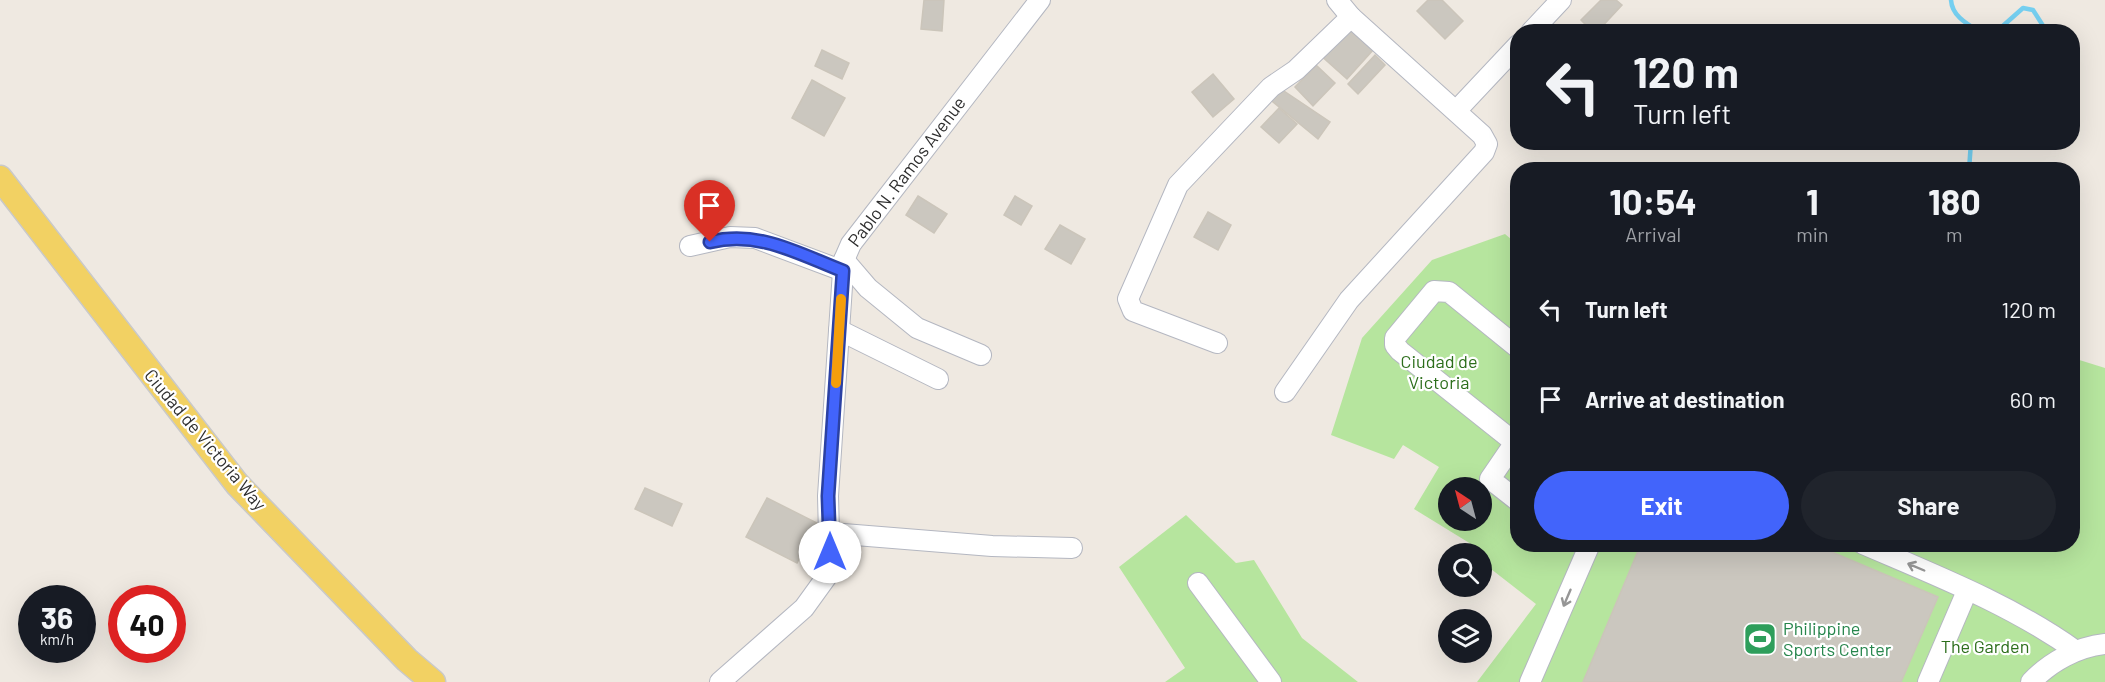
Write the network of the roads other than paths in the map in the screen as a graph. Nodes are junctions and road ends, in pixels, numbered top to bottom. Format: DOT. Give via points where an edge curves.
graph roads {
  1 [pos="1040,0"];
  2 [pos="1337,0"];
  3 [pos="1561,0"];
  4 [pos="1351,17"];
  5 [pos="1538,24"];
  6 [pos="1510,54"];
  7 [pos="1456,111"];
  8 [pos="0,178"];
  9 [pos="690,246"];
  10 [pos="843,266"];
  11 [pos="839,330"];
  12 [pos="1510,342"];
  13 [pos="1216,343"];
  14 [pos="981,356"];
  15 [pos="938,379"];
  16 [pos="1285,392"];
  17 [pos="1510,437"];
  18 [pos="1510,452"];
  19 [pos="1510,495"];
  20 [pos="831,533"];
  21 [pos="1072,548"];
  22 [pos="1587,552"];
  23 [pos="1881,552"];
  24 [pos="1198,583"];
  25 [pos="1967,591"];
  26 [pos="2105,644"];
  27 [pos="2076,651"];
  28 [pos="434,682"];
  29 [pos="720,682"];
  30 [pos="1271,682"];
  31 [pos="1530,682"];
  32 [pos="1928,682"];
  33 [pos="2031,682"];
  1 -- 10 [label="street, Pablo N. Ramos Avenue" via="856,235"];
  2 -- 4 [label="street"];
  3 -- 5 [label="street"];
  4 -- 7 [label="street"];
  4 -- 13 [label="street" via="1296,70 1271,87 1178,185 1147,252 1128,299 1133,311"];
  6 -- 7 [label="street"];
  7 -- 16 [label="street" via="1482,135 1487,144 1484,152 1348,300"];
  8 -- 28 [label="main road, Ciudad de Victoria Way" via="237,484 407,660"];
  9 -- 10 [label="street" via="730,237 755,238"];
  10 -- 11 [label="street, Pablo N. Ramos Avenue"];
  10 -- 14 [label="street" via="917,328"];
  11 -- 15 [label="street"];
  11 -- 20 [label="street, Pablo N. Ramos Avenue" via="828,496"];
  12 -- 17 [label="street" via="1442,289 1434,291 1395,338 1400,351"];
  18 -- 19 [label="street" via="1490,479"];
  20 -- 21 [label="street"];
  20 -- 29 [label="street, Pablo N. Ramos Avenue" via="830,572 804,608"];
  22 -- 31 [label="street, one-way"];
  25 -- 23 [label="street, one-way"];
  24 -- 30 [label="street"];
  25 -- 27 [label="street" via="2046,630"];
  25 -- 32 [label="street"];
  26 -- 27 [label="street"];
  27 -- 33 [label="street"];
}
